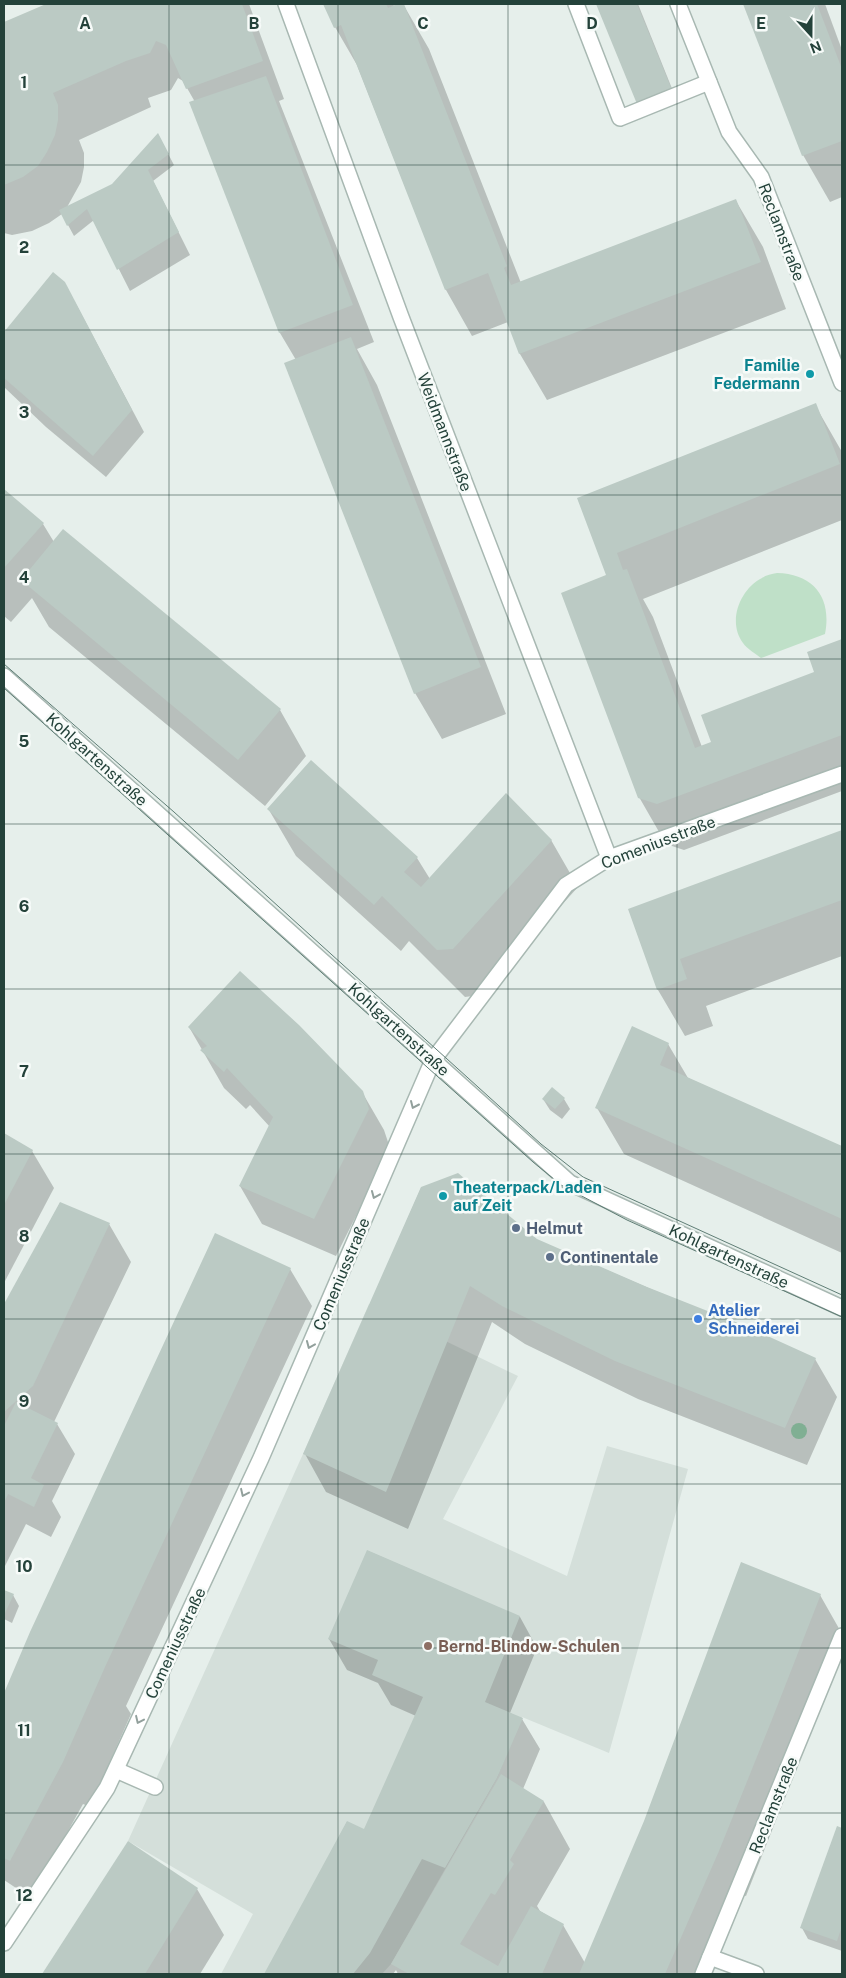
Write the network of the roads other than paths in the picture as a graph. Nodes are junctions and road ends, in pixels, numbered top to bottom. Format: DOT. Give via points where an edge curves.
graph roads {
  1 [pos="286,4"];
  2 [pos="576,4"];
  3 [pos="678,4"];
  4 [pos="710,82"];
  5 [pos="842,383"];
  6 [pos="4,676"];
  7 [pos="842,774"];
  8 [pos="609,858"];
  9 [pos="433,1060"];
  10 [pos="842,1308"];
  11 [pos="842,1636"];
  12 [pos="116,1770"];
  13 [pos="154,1787"];
  14 [pos="4,1943"];
  15 [pos="710,1958"];
  16 [pos="703,1974"];
  17 [pos="756,1974"];
  1 -- 8 [label="street, Weidmannstraße" via="418,363"];
  2 -- 4 [label="street" via="620,118"];
  3 -- 4 [label="street, Reclamstraße"];
  4 -- 5 [label="street, Reclamstraße" via="729,132 761,177"];
  6 -- 9 [label="street, Kohlgartenstraße"];
  7 -- 8 [label="street, Comeniusstraße"];
  8 -- 9 [label="street, Comeniusstraße" via="566,885"];
  9 -- 10 [label="street, Kohlgartenstraße" via="570,1183"];
  9 -- 12 [label="street, Comeniusstraße, one-way" via="261,1458"];
  11 -- 15 [label="street, Reclamstraße"];
  12 -- 13 [label="street"];
  12 -- 14 [label="street, Comeniusstraße"];
  15 -- 16 [label="street, Reclamstraße"];
  15 -- 17 [label="street"];
}
